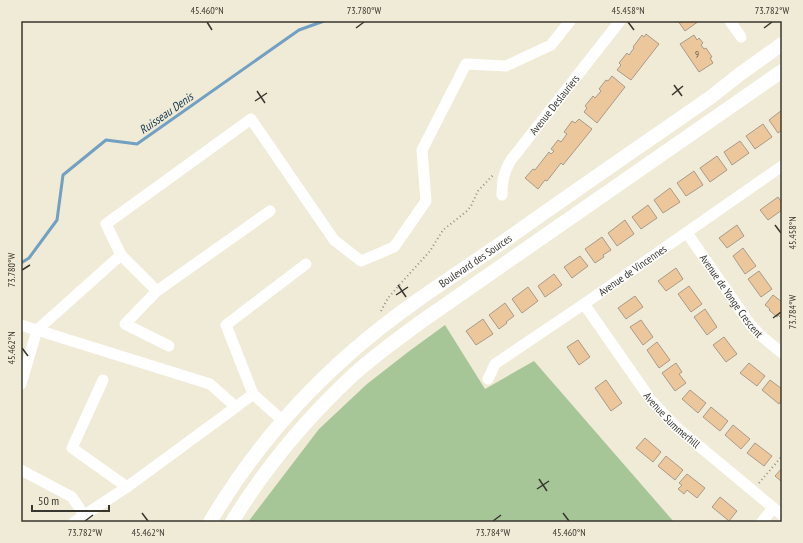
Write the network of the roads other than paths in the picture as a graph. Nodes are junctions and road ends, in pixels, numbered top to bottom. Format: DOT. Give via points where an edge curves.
graph roads {
  1 [pos="570,21"];
  2 [pos="620,21"];
  3 [pos="730,21"];
  4 [pos="741,37"];
  5 [pos="782,44"];
  6 [pos="782,71"];
  7 [pos="782,166"];
  8 [pos="502,195"];
  9 [pos="270,211"];
  10 [pos="686,233"];
  11 [pos="121,255"];
  12 [pos="306,264"];
  13 [pos="157,291"];
  14 [pos="584,304"];
  15 [pos="21,325"];
  16 [pos="37,330"];
  17 [pos="168,346"];
  18 [pos="782,353"];
  19 [pos="488,379"];
  20 [pos="103,380"];
  21 [pos="21,384"];
  22 [pos="253,394"];
  23 [pos="236,407"];
  24 [pos="283,421"];
  25 [pos="21,470"];
  26 [pos="127,487"];
  27 [pos="778,512"];
  28 [pos="84,515"];
  29 [pos="74,522"];
  30 [pos="210,522"];
  31 [pos="232,522"];
  32 [pos="762,522"];
  1 -- 11 [label="street" via="551,45 506,66 466,64 422,150 426,201 394,247 361,261 334,240 251,119 106,224"];
  2 -- 8 [label="street, Avenue Deslauriers" via="511,160 504,172"];
  3 -- 4 [label="street"];
  5 -- 24 [label="main road, Boulevard des Sources" via="711,97 378,330 327,375"];
  6 -- 31 [label="main road, Boulevard des Sources" via="425,319 371,360 332,396 294,437 260,480"];
  7 -- 10 [label="street, Avenue de Vincennes"];
  9 -- 13 [label="street"];
  10 -- 14 [label="street, Avenue de Vincennes"];
  10 -- 18 [label="street, Avenue de Yonge Crescent" via="750,324"];
  11 -- 13 [label="street"];
  11 -- 16 [label="street"];
  12 -- 22 [label="street" via="226,325"];
  13 -- 17 [label="street" via="125,324"];
  14 -- 19 [label="street, Avenue de Vincennes" via="495,364"];
  14 -- 27 [label="street, Avenue Summerhill" via="651,400 675,426"];
  15 -- 16 [label="street"];
  16 -- 21 [label="street"];
  16 -- 23 [label="street" via="210,384"];
  20 -- 26 [label="street" via="72,448"];
  22 -- 23 [label="street"];
  22 -- 24 [label="street"];
  23 -- 26 [label="street"];
  24 -- 30 [label="main road, Boulevard des Sources" via="237,479"];
  25 -- 28 [label="street" via="72,497"];
  26 -- 28 [label="street"];
  27 -- 32 [label="street"];
  28 -- 29 [label="street"];
}
